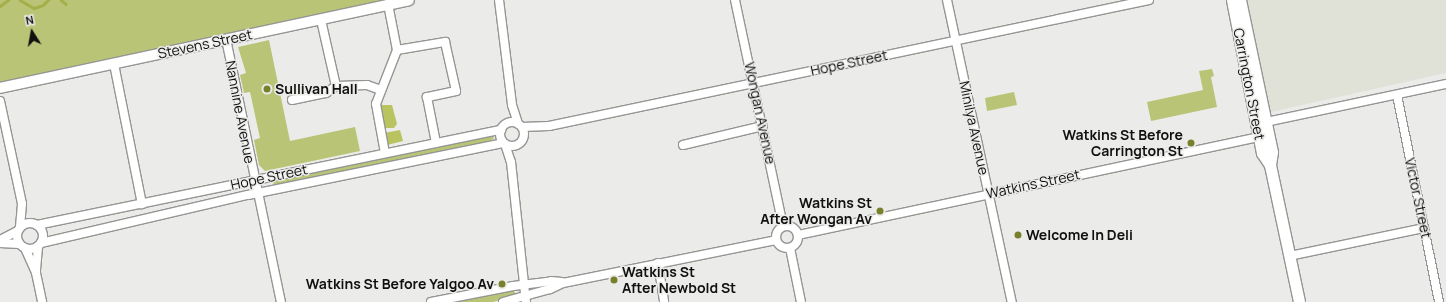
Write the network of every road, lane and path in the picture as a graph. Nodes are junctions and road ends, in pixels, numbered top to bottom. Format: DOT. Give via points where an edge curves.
graph roads {
  1 [pos="409,0"];
  2 [pos="499,0"];
  3 [pos="735,0"];
  4 [pos="947,0"];
  5 [pos="1149,0"];
  6 [pos="1232,0"];
  7 [pos="1240,0"];
  8 [pos="388,4"];
  9 [pos="321,20"];
  10 [pos="226,39"];
  11 [pos="955,41"];
  12 [pos="397,50"];
  13 [pos="114,64"];
  14 [pos="754,83"];
  15 [pos="1446,84"];
  16 [pos="336,86"];
  17 [pos="0,88"];
  18 [pos="381,90"];
  19 [pos="1397,95"];
  20 [pos="292,100"];
  21 [pos="0,101"];
  22 [pos="512,105"];
  23 [pos="508,123"];
  24 [pos="1261,123"];
  25 [pos="520,126"];
  26 [pos="549,126"];
  27 [pos="763,126"];
  28 [pos="501,130"];
  29 [pos="1264,135"];
  30 [pos="524,137"];
  31 [pos="436,143"];
  32 [pos="504,143"];
  33 [pos="684,145"];
  34 [pos="517,146"];
  35 [pos="385,153"];
  36 [pos="511,162"];
  37 [pos="254,180"];
  38 [pos="256,193"];
  39 [pos="988,193"];
  40 [pos="22,204"];
  41 [pos="142,204"];
  42 [pos="35,224"];
  43 [pos="784,226"];
  44 [pos="1424,228"];
  45 [pos="19,229"];
  46 [pos="798,234"];
  47 [pos="0,240"];
  48 [pos="776,240"];
  49 [pos="0,243"];
  50 [pos="40,244"];
  51 [pos="22,246"];
  52 [pos="790,248"];
  53 [pos="1290,256"];
  54 [pos="658,263"];
  55 [pos="36,273"];
  56 [pos="563,282"];
  57 [pos="525,285"];
  58 [pos="526,299"];
  59 [pos="42,302"];
  60 [pos="281,302"];
  61 [pos="431,302"];
  62 [pos="503,302"];
  63 [pos="664,302"];
  64 [pos="800,302"];
  65 [pos="1012,302"];
  66 [pos="1299,302"];
  67 [pos="1440,302"];
  1 -- 8 [label="street, Stevens Street"];
  2 -- 22 [label="street"];
  3 -- 14 [label="street, Wongan Avenue"];
  4 -- 11 [label="street, Minilya Avenue"];
  5 -- 11 [label="street, Hope Street"];
  6 -- 24 [label="main road, Carrington Street"];
  7 -- 24 [label="main road, Carrington Street"];
  8 -- 9 [label="street, Stevens Street"];
  8 -- 12 [label="street"];
  9 -- 10 [label="street, Stevens Street"];
  9 -- 16 [label="street"];
  10 -- 13 [label="street, Stevens Street"];
  10 -- 37 [label="street, Nannine Avenue"];
  11 -- 14 [label="street, Hope Street"];
  11 -- 39 [label="street, Minilya Avenue"];
  12 -- 18 [label="street"];
  12 -- 31 [label="street" via="445,42 456,91 427,97"];
  13 -- 17 [label="street, Stevens Street"];
  13 -- 41 [label="street"];
  14 -- 26 [label="street, Hope Street"];
  14 -- 27 [label="street, Wongan Avenue"];
  15 -- 19 [label="street"];
  16 -- 18 [label="street" via="367,85"];
  16 -- 20 [label="street" via="326,93"];
  18 -- 35 [label="street" via="376,112"];
  19 -- 24 [label="street"];
  19 -- 44 [label="street, Victor Street"];
  21 -- 40 [label="street"];
  22 -- 23 [label="street"];
  22 -- 25 [label="street"];
  23 -- 25 [label="street"];
  23 -- 28 [label="street"];
  24 -- 29 [label="main road, Carrington Street"];
  25 -- 26 [label="street, Hope Street"];
  25 -- 30 [label="street"];
  26 -- 30 [label="street, Hope Street"];
  27 -- 33 [label="street"];
  27 -- 43 [label="street, Wongan Avenue"];
  28 -- 31 [label="street, Hope Street"];
  28 -- 32 [label="street"];
  29 -- 39 [label="street, Watkins Street"];
  29 -- 53 [label="main road, Carrington Street" via="1272,152 1270,165"];
  30 -- 34 [label="street"];
  31 -- 35 [label="street, Hope Street"];
  32 -- 34 [label="street"];
  32 -- 36 [label="street"];
  32 -- 38 [label="street, Hope Street"];
  34 -- 36 [label="street"];
  35 -- 37 [label="street, Hope Street"];
  36 -- 57 [label="street"];
  37 -- 38 [label="street, Nannine Avenue"];
  37 -- 41 [label="street, Hope Street"];
  38 -- 50 [label="street, Hope Street"];
  38 -- 60 [label="street, Nannine Avenue"];
  39 -- 46 [label="street, Watkins Street"];
  39 -- 65 [label="street, Minilya Avenue"];
  40 -- 42 [label="street"];
  40 -- 45 [label="street"];
  41 -- 42 [label="street, Hope Street"];
  42 -- 45 [label="street"];
  42 -- 50 [label="street" via="42,233"];
  43 -- 46 [label="street" via="791,226"];
  43 -- 48 [label="street" via="776,233"];
  44 -- 53 [label="street"];
  44 -- 67 [label="street, Victor Street"];
  45 -- 47 [label="street"];
  45 -- 51 [label="street"];
  46 -- 52 [label="street" via="798,241"];
  48 -- 52 [label="street" via="783,247"];
  48 -- 54 [label="street"];
  49 -- 51 [label="street"];
  50 -- 51 [label="street" via="32,249"];
  50 -- 55 [label="street"];
  51 -- 55 [label="street"];
  52 -- 64 [label="street"];
  53 -- 66 [label="main road, Carrington Street"];
  54 -- 56 [label="street"];
  54 -- 63 [label="street"];
  55 -- 59 [label="street"];
  56 -- 57 [label="street"];
  56 -- 58 [label="street"];
  57 -- 58 [label="street"];
  57 -- 61 [label="street"];
  58 -- 62 [label="street"];
}
